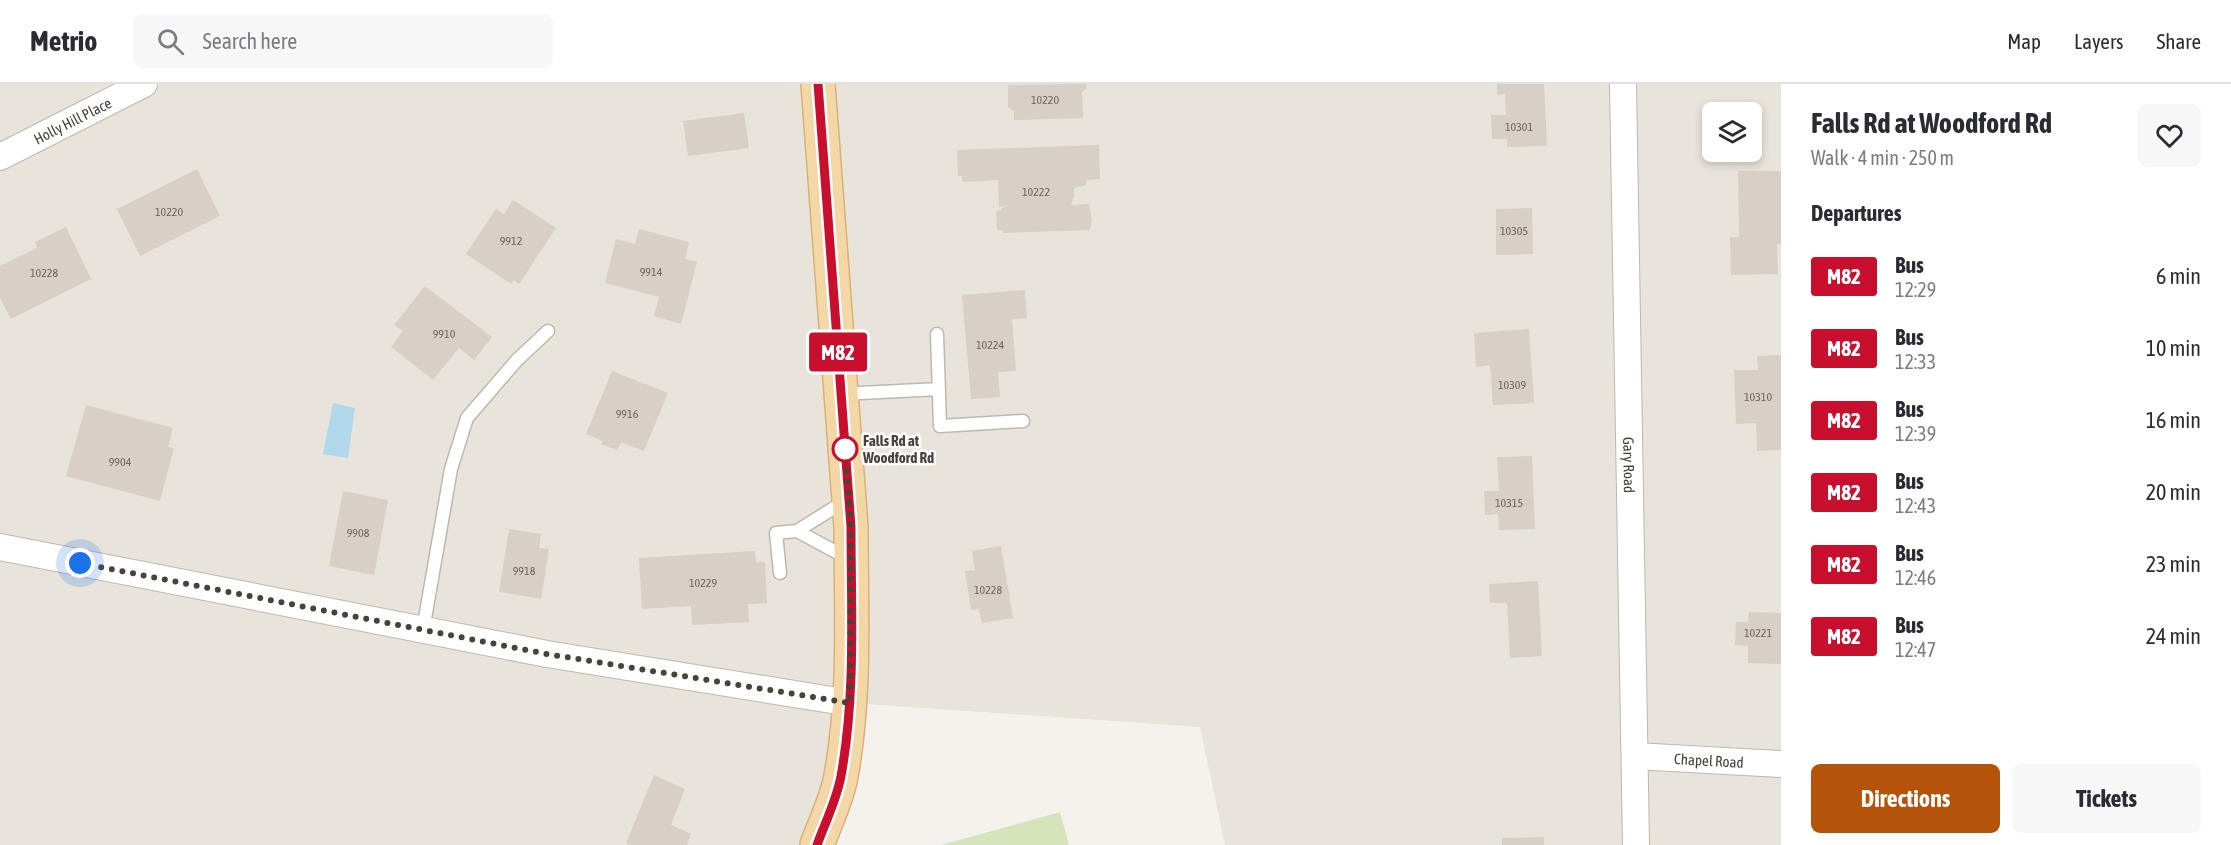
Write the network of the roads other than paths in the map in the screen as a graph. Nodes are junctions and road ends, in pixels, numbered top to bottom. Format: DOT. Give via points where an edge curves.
graph roads {
  1 [pos="144,84"];
  2 [pos="818,84"];
  3 [pos="1623,84"];
  4 [pos="0,157"];
  5 [pos="548,331"];
  6 [pos="937,334"];
  7 [pos="939,389"];
  8 [pos="841,394"];
  9 [pos="1023,421"];
  10 [pos="849,498"];
  11 [pos="797,531"];
  12 [pos="0,547"];
  13 [pos="851,561"];
  14 [pos="780,573"];
  15 [pos="423,630"];
  16 [pos="850,703"];
  17 [pos="1635,756"];
  18 [pos="1781,764"];
  19 [pos="817,845"];
  20 [pos="1636,845"];
  1 -- 4 [label="street, Holly Hill Place"];
  2 -- 8 [label="main road"];
  3 -- 17 [label="street, Gary Road"];
  5 -- 15 [label="lane" via="467,418 451,469"];
  6 -- 7 [label="lane"];
  7 -- 8 [label="lane"];
  7 -- 9 [label="lane" via="940,426"];
  8 -- 10 [label="main road"];
  10 -- 11 [label="lane"];
  10 -- 13 [label="main road"];
  11 -- 13 [label="lane"];
  11 -- 14 [label="lane" via="776,533"];
  12 -- 15 [label="street"];
  13 -- 16 [label="main road"];
  15 -- 16 [label="street"];
  16 -- 19 [label="main road" via="841,778"];
  17 -- 18 [label="street, Chapel Road"];
  17 -- 20 [label="street, Gary Road"];
}
